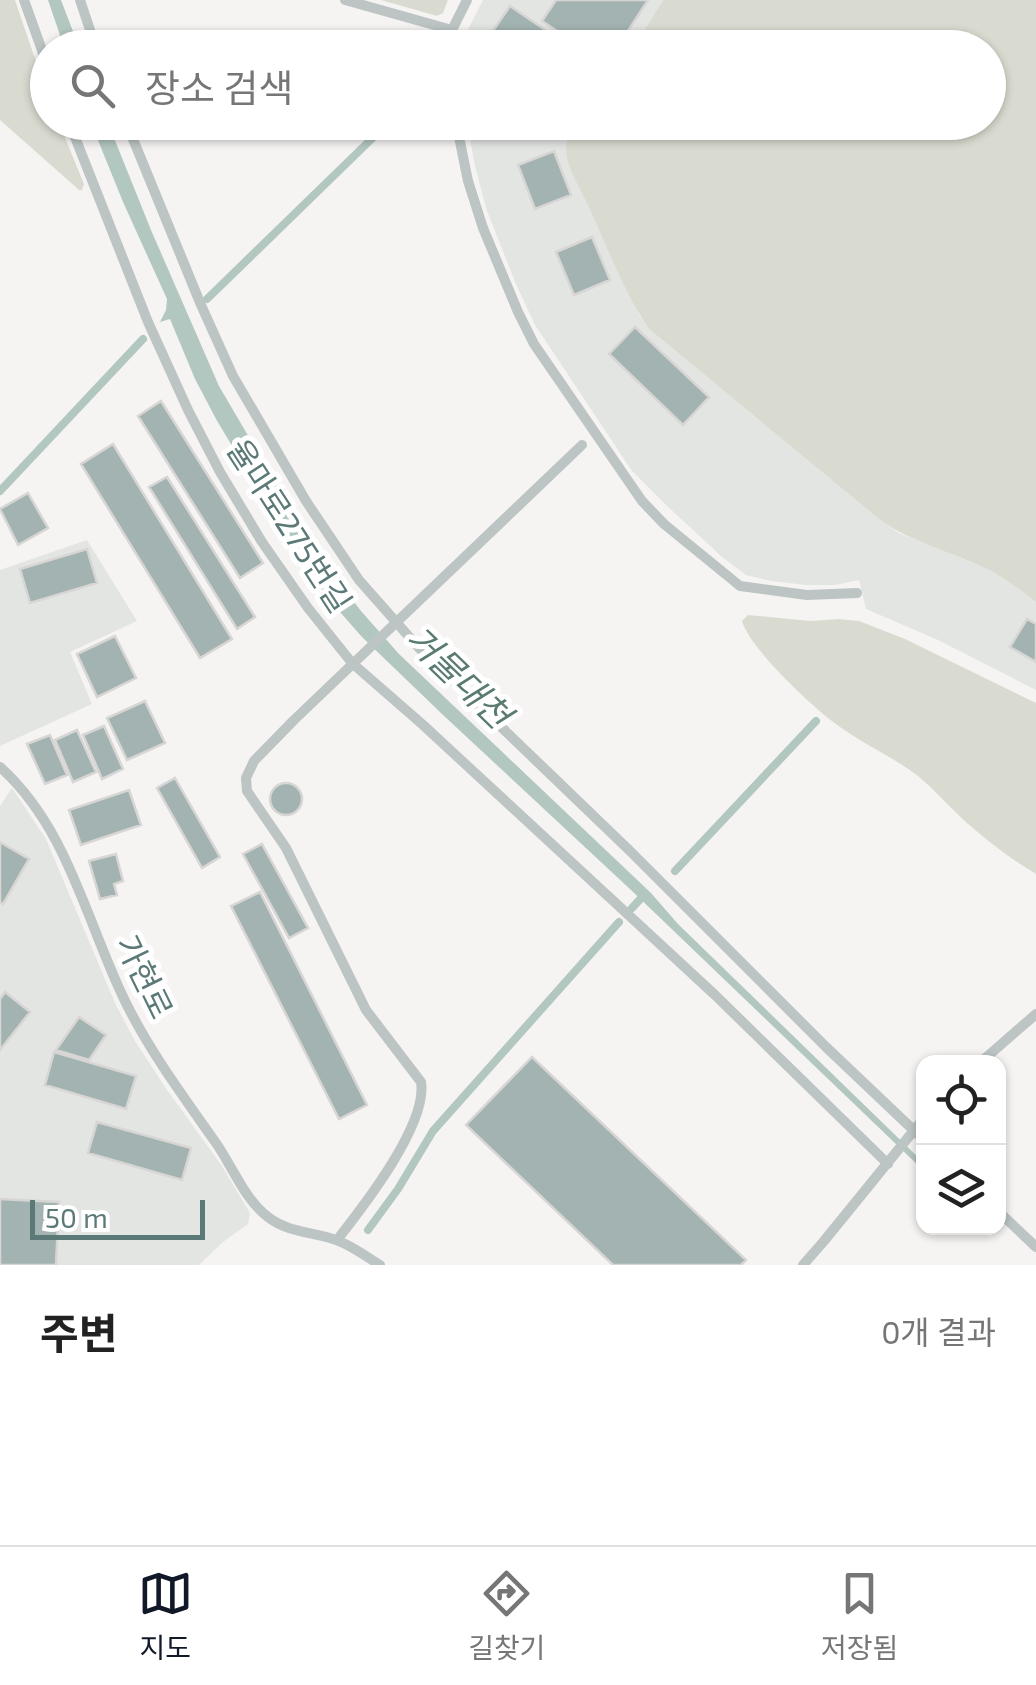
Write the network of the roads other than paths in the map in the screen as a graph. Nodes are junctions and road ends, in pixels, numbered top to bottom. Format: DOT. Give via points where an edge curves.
graph roads {
  1 [pos="24,0"];
  2 [pos="80,0"];
  3 [pos="344,0"];
  4 [pos="467,0"];
  5 [pos="35,30"];
  6 [pos="90,30"];
  7 [pos="452,30"];
  8 [pos="76,140"];
  9 [pos="133,140"];
  10 [pos="460,140"];
  11 [pos="582,445"];
  12 [pos="857,593"];
  13 [pos="396,621"];
  14 [pos="352,663"];
  15 [pos="0,767"];
  16 [pos="1036,1014"];
  17 [pos="989,1055"];
  18 [pos="916,1126"];
  19 [pos="912,1130"];
  20 [pos="916,1133"];
  21 [pos="888,1164"];
  22 [pos="1006,1219"];
  23 [pos="337,1240"];
  24 [pos="1036,1247"];
  25 [pos="380,1265"];
  26 [pos="802,1265"];
  1 -- 5 [label="lane"];
  2 -- 6 [label="lane"];
  3 -- 7 [label="lane"];
  4 -- 7 [label="lane"];
  8 -- 14 [label="lane, 율마로275번길" via="148,322 204,441 284,576"];
  9 -- 13 [label="lane" via="233,376 332,543"];
  10 -- 12 [label="lane" via="484,228 534,344 642,500 740,586"];
  11 -- 13 [label="lane"];
  13 -- 14 [label="lane"];
  13 -- 19 [label="lane"];
  14 -- 21 [label="lane, 율마로275번길" via="715,995"];
  14 -- 23 [label="lane" via="254,761 246,778 247,791 286,848 366,1010 421,1082 408,1132"];
  15 -- 23 [label="lane, 가현로" via="58,843 126,1004 254,1204 283,1226"];
  16 -- 17 [label="lane"];
  18 -- 19 [label="lane"];
  19 -- 20 [label="lane"];
  19 -- 21 [label="lane"];
  21 -- 26 [label="lane"];
  22 -- 24 [label="lane"];
  23 -- 25 [label="lane"];
}
